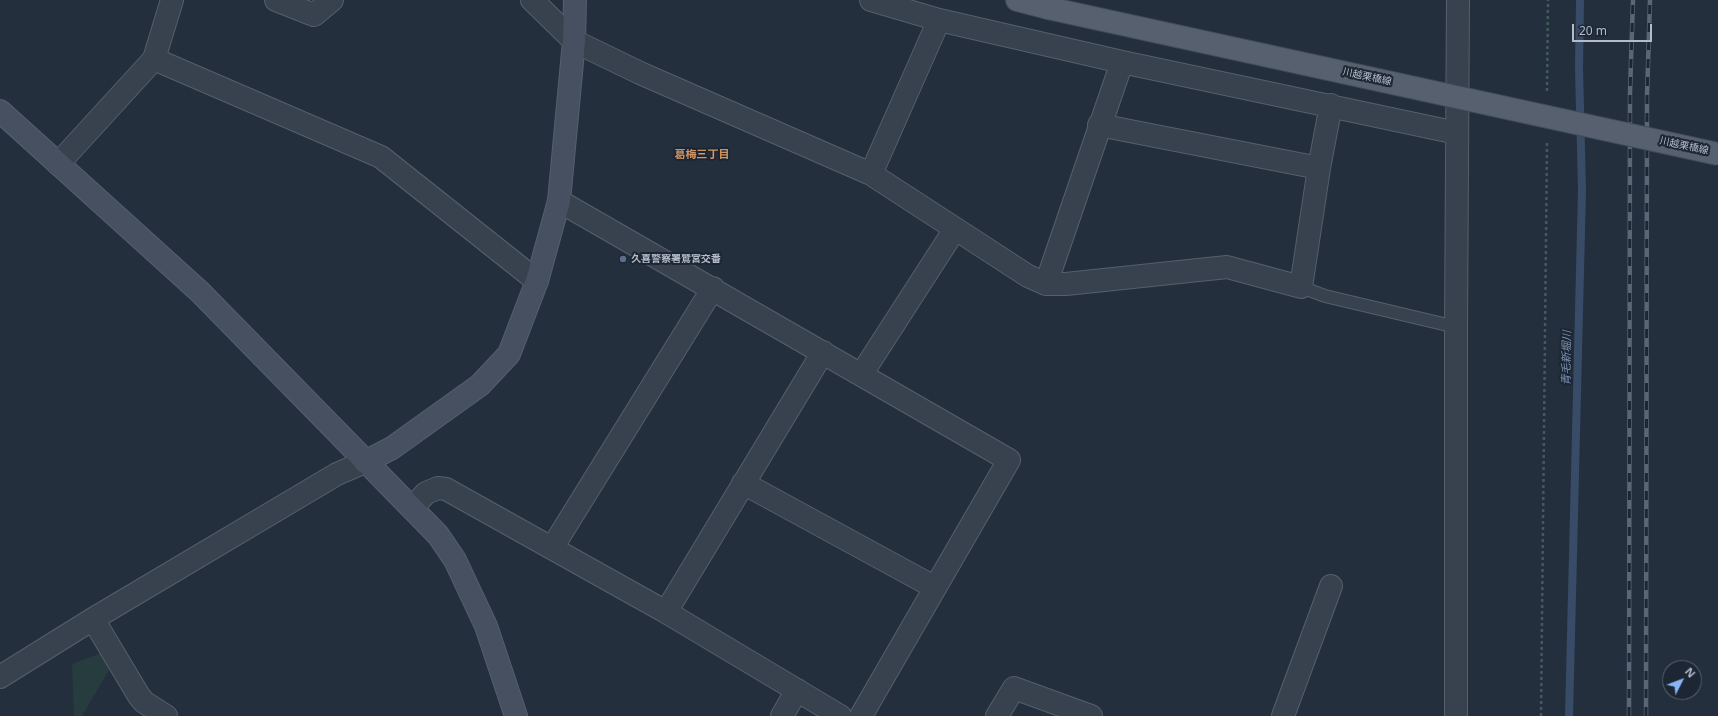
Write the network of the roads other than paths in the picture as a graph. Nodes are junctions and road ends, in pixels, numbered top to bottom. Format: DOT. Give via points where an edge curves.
graph roads {
  1 [pos="172,0"];
  2 [pos="276,0"];
  3 [pos="332,0"];
  4 [pos="532,0"];
  5 [pos="575,0"];
  6 [pos="871,0"];
  7 [pos="1017,0"];
  8 [pos="1458,0"];
  9 [pos="939,20"];
  10 [pos="574,40"];
  11 [pos="154,59"];
  12 [pos="1122,62"];
  13 [pos="1331,105"];
  14 [pos="0,111"];
  15 [pos="1099,125"];
  16 [pos="1457,133"];
  17 [pos="1718,154"];
  18 [pos="58,164"];
  19 [pos="1319,168"];
  20 [pos="871,174"];
  21 [pos="559,201"];
  22 [pos="955,229"];
  23 [pos="537,281"];
  24 [pos="1046,284"];
  25 [pos="1301,287"];
  26 [pos="713,288"];
  27 [pos="1456,326"];
  28 [pos="823,352"];
  29 [pos="861,375"];
  30 [pos="365,462"];
  31 [pos="743,483"];
  32 [pos="412,508"];
  33 [pos="552,548"];
  34 [pos="1332,586"];
  35 [pos="934,587"];
  36 [pos="666,612"];
  37 [pos="93,619"];
  38 [pos="0,678"];
  39 [pos="797,690"];
  40 [pos="166,716"];
  41 [pos="516,716"];
  42 [pos="782,716"];
  43 [pos="840,716"];
  44 [pos="861,716"];
  45 [pos="997,716"];
  46 [pos="1091,716"];
  47 [pos="1283,716"];
  48 [pos="1456,716"];
  1 -- 11 [label="street"];
  2 -- 3 [label="street" via="314,15"];
  4 -- 10 [label="street"];
  5 -- 10 [label="street"];
  6 -- 9 [label="street"];
  7 -- 17 [label="main road, 川越栗橋線, bridge"];
  8 -- 16 [label="street"];
  9 -- 12 [label="street"];
  9 -- 20 [label="street"];
  10 -- 20 [label="street" via="640,73"];
  10 -- 21 [label="street"];
  11 -- 18 [label="street"];
  11 -- 23 [label="street" via="381,158"];
  12 -- 13 [label="street"];
  12 -- 15 [label="street"];
  13 -- 16 [label="street"];
  13 -- 19 [label="street"];
  14 -- 18 [label="street"];
  15 -- 19 [label="street"];
  15 -- 24 [label="street"];
  16 -- 27 [label="street"];
  18 -- 30 [label="street" via="200,292"];
  19 -- 25 [label="street"];
  20 -- 22 [label="street"];
  21 -- 23 [label="street"];
  21 -- 26 [label="street"];
  22 -- 24 [label="street" via="1028,276"];
  22 -- 29 [label="street"];
  23 -- 30 [label="street" via="509,354 480,385 392,448"];
  24 -- 25 [label="street" via="1227,267"];
  25 -- 27 [label="lane" via="1325,296"];
  26 -- 28 [label="street"];
  26 -- 33 [label="street"];
  27 -- 48 [label="street"];
  28 -- 29 [label="street"];
  28 -- 31 [label="street"];
  29 -- 35 [label="street" via="1009,460"];
  30 -- 32 [label="street"];
  30 -- 37 [label="street" via="337,474"];
  31 -- 35 [label="street"];
  31 -- 36 [label="street"];
  32 -- 33 [label="street" via="426,493 438,488 446,489"];
  32 -- 41 [label="street" via="438,535 469,586 486,626"];
  33 -- 36 [label="street"];
  34 -- 47 [label="street"];
  35 -- 44 [label="street"];
  36 -- 39 [label="street"];
  37 -- 38 [label="street"];
  37 -- 40 [label="street" via="139,696"];
  39 -- 42 [label="street"];
  39 -- 43 [label="street"];
  45 -- 46 [label="street" via="1014,688"];
}
